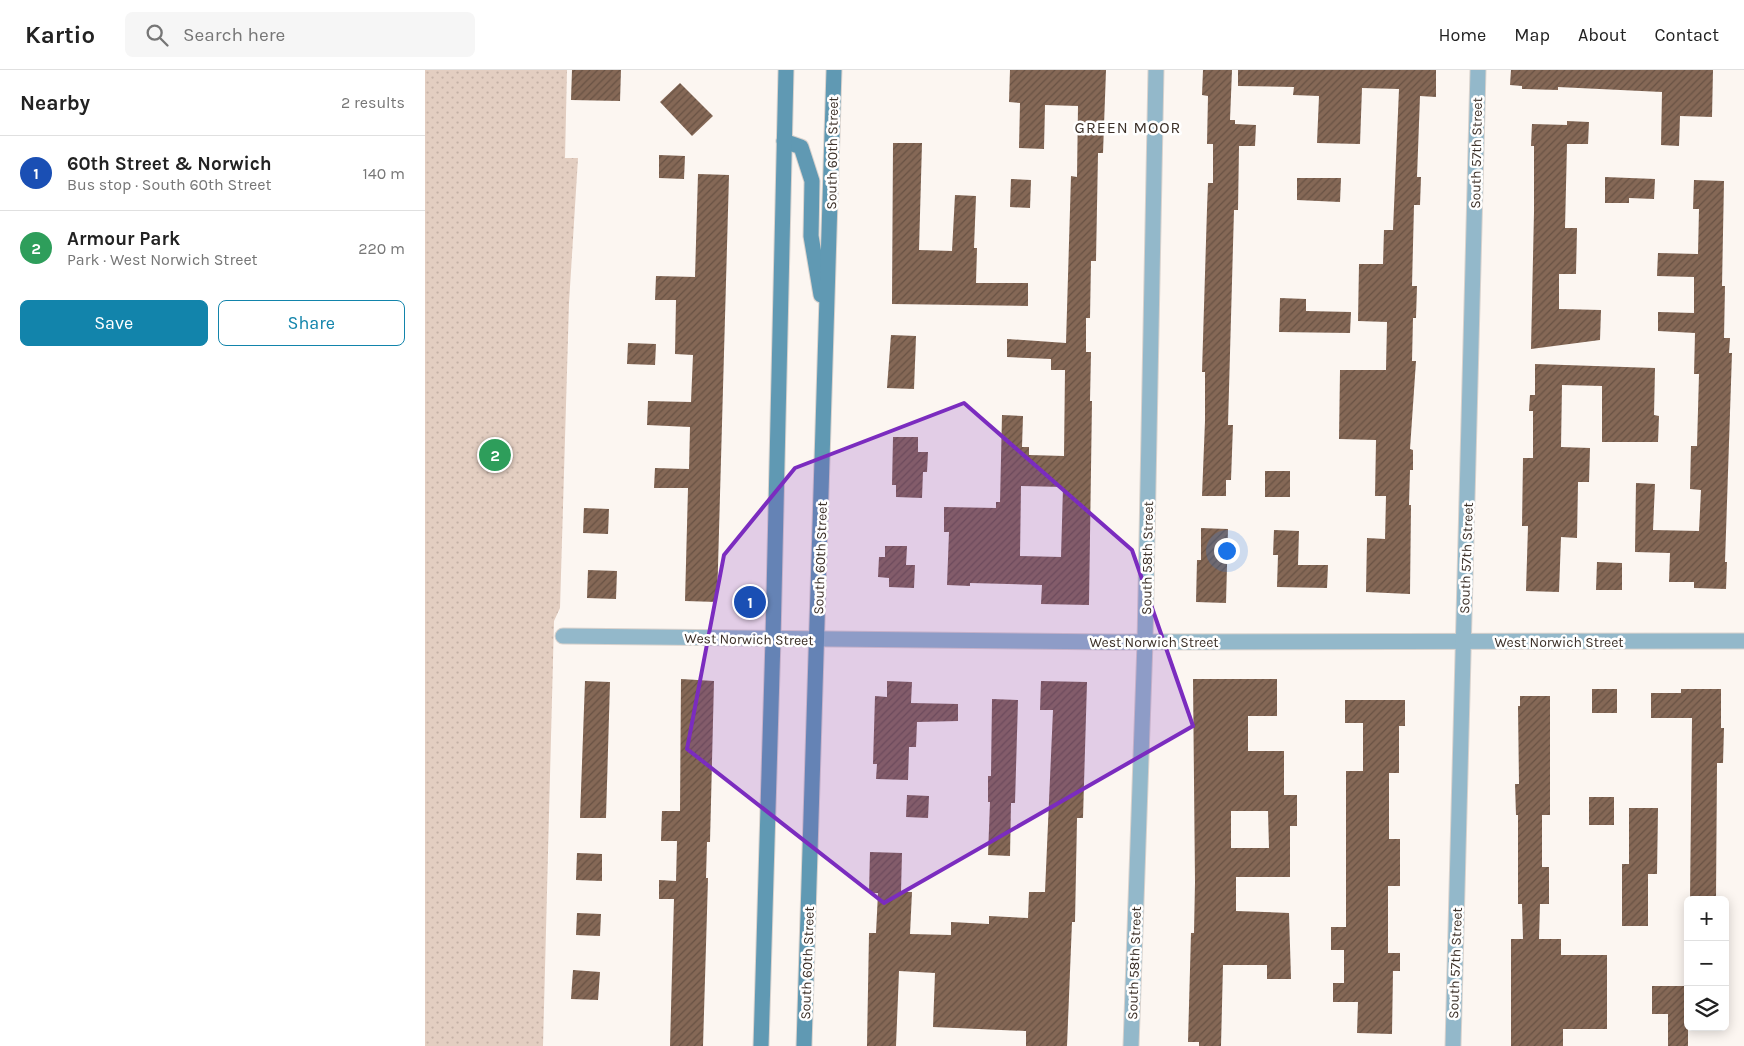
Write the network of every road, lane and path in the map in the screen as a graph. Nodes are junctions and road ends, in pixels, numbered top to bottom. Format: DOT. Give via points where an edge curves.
graph roads {
  1 [pos="786,70"];
  2 [pos="834,70"];
  3 [pos="1156,70"];
  4 [pos="1478,70"];
  5 [pos="784,142"];
  6 [pos="827,328"];
  7 [pos="563,636"];
  8 [pos="773,639"];
  9 [pos="817,640"];
  10 [pos="1744,641"];
  11 [pos="1145,642"];
  12 [pos="1464,642"];
  13 [pos="761,1046"];
  14 [pos="804,1046"];
  15 [pos="1131,1046"];
  16 [pos="1453,1046"];
  1 -- 5 [label="main road"];
  2 -- 6 [label="main road, South 60th Street"];
  3 -- 11 [label="street, South 58th Street"];
  4 -- 12 [label="street, South 57th Street"];
  5 -- 6 [label="main road" via="801,147 812,181 811,236"];
  5 -- 8 [label="main road"];
  6 -- 9 [label="main road, South 60th Street"];
  7 -- 8 [label="street, West Norwich Street"];
  8 -- 9 [label="street, West Norwich Street"];
  8 -- 13 [label="main road"];
  9 -- 11 [label="street, West Norwich Street"];
  9 -- 14 [label="main road, South 60th Street"];
  10 -- 12 [label="street, West Norwich Street"];
  11 -- 12 [label="street, West Norwich Street"];
  11 -- 15 [label="street, South 58th Street"];
  12 -- 16 [label="street, South 57th Street"];
}
